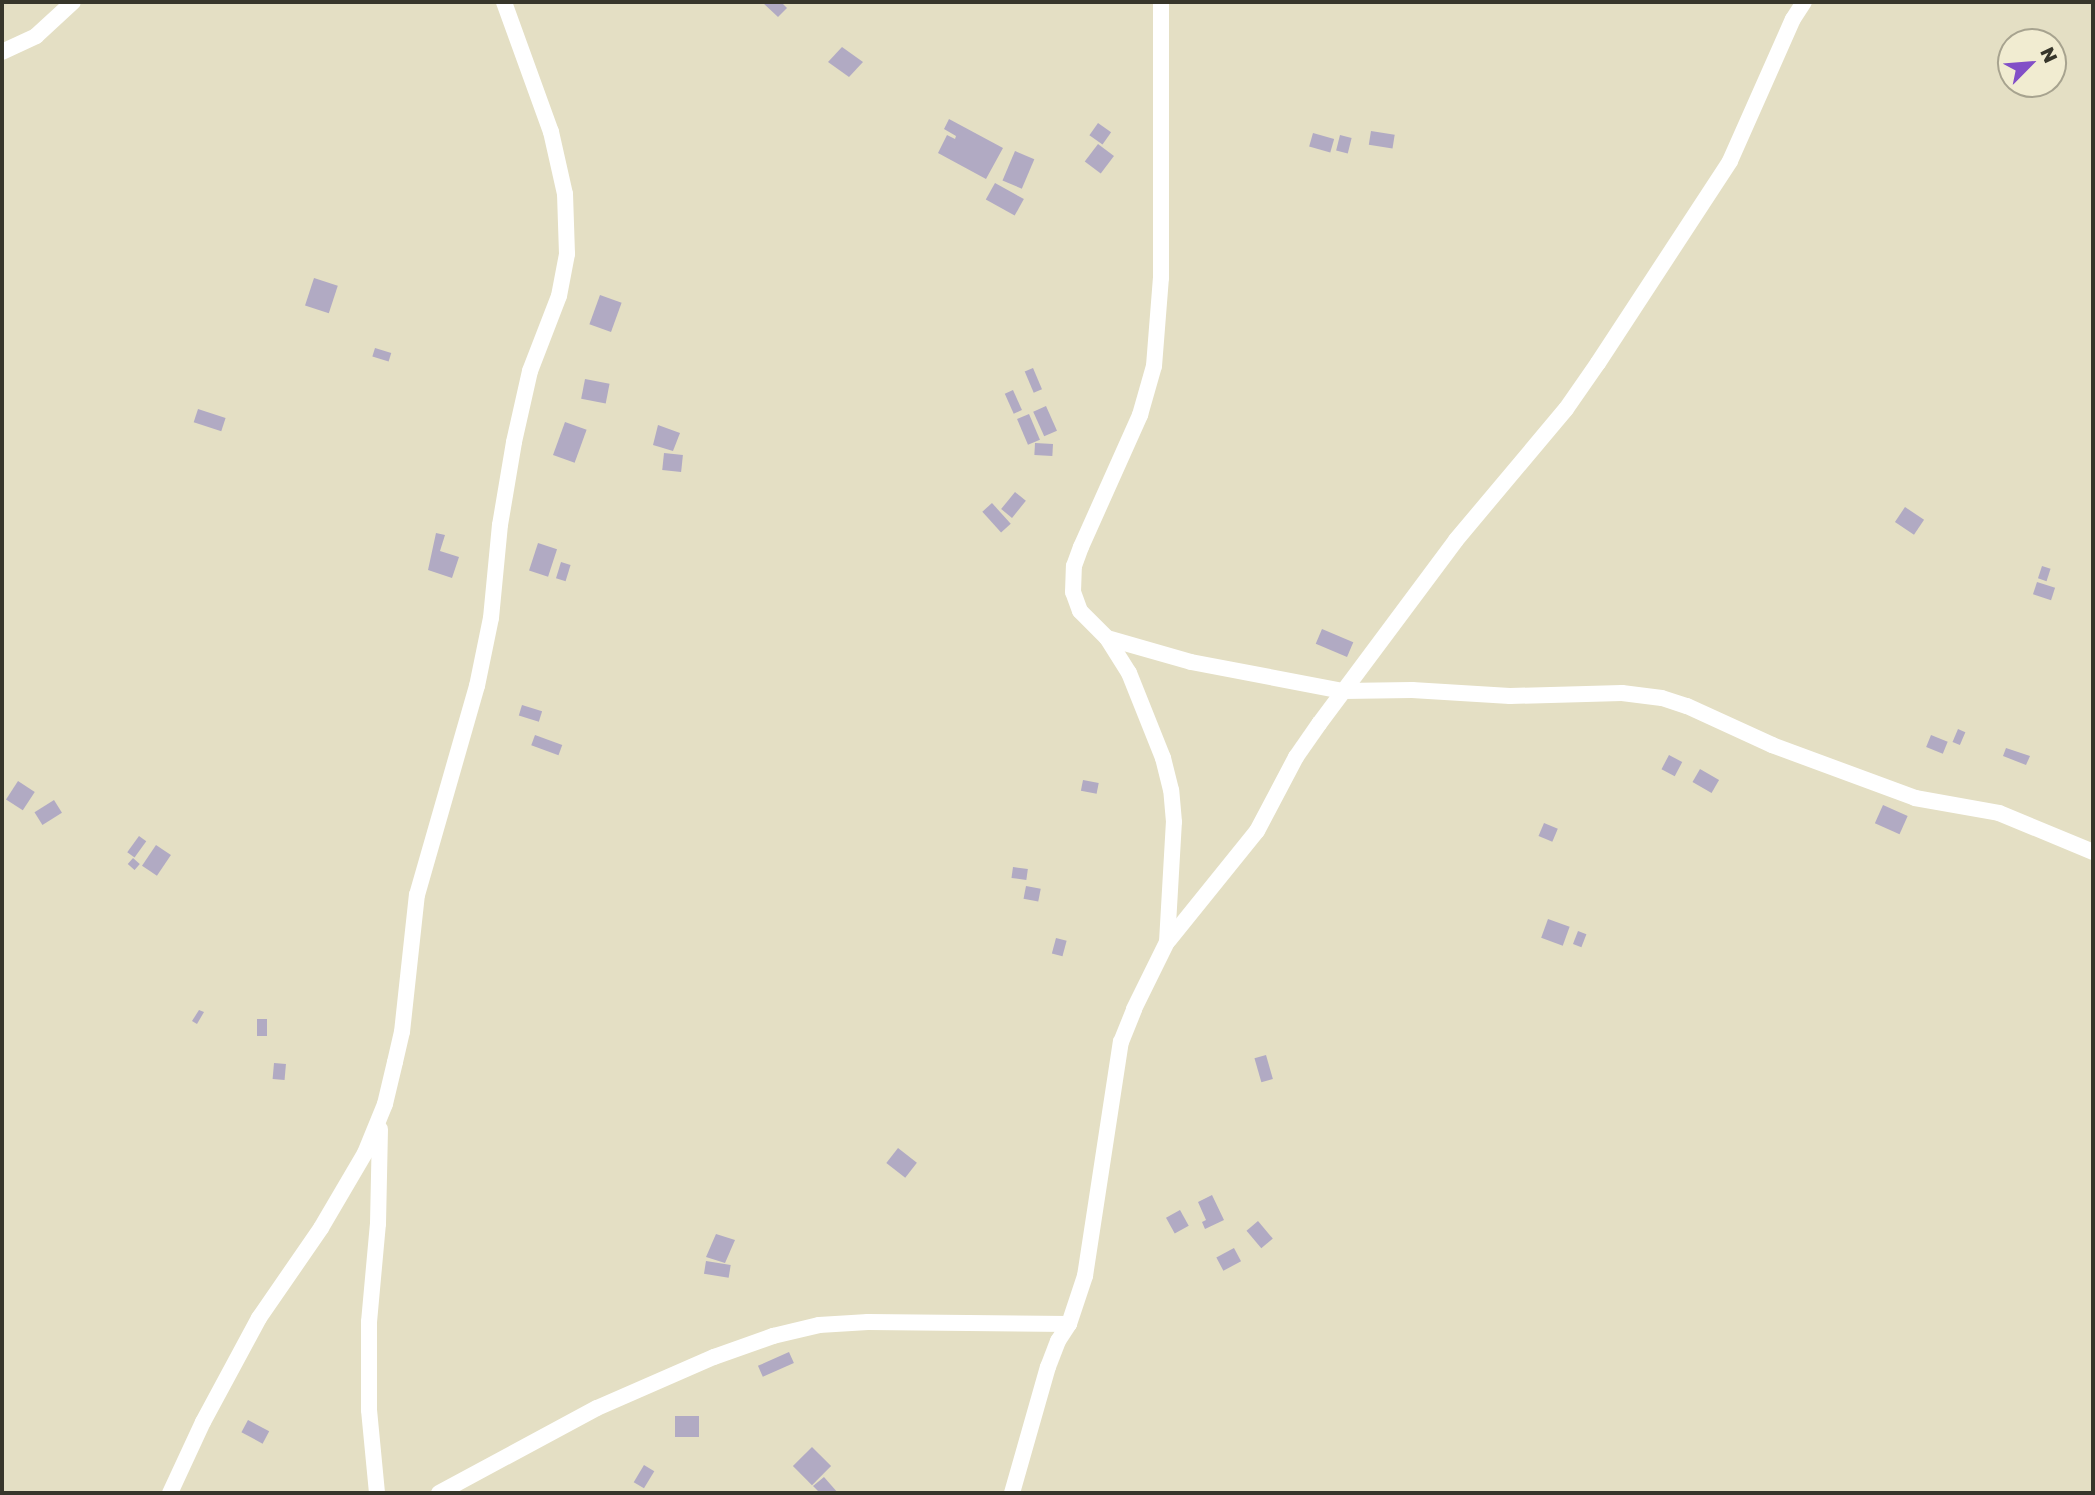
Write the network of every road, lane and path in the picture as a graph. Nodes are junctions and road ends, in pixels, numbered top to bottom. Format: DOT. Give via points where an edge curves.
graph roads {
  1 [pos="73,2"];
  2 [pos="504,2"];
  3 [pos="1161,2"];
  4 [pos="1804,2"];
  5 [pos="2,52"];
  6 [pos="1107,638"];
  7 [pos="1343,691"];
  8 [pos="2093,852"];
  9 [pos="1167,942"];
  10 [pos="380,1119"];
  11 [pos="1069,1324"];
  12 [pos="170,1493"];
  13 [pos="377,1493"];
  14 [pos="439,1493"];
  15 [pos="1012,1493"];
  1 -- 5 [label="street" via="36,36"];
  2 -- 10 [label="street" via="551,132 565,194 568,254 559,296 530,371 514,442 487,640 416,895 402,1032"];
  3 -- 6 [label="street" via="1161,278 1154,366 1140,415 1074,566 1075,601 1088,622"];
  4 -- 7 [label="street" via="1730,161 1598,363"];
  6 -- 7 [label="street" via="1191,662"];
  6 -- 9 [label="street" via="1142,702 1171,790 1173,887"];
  7 -- 8 [label="street" via="1510,696 1622,693 1662,698 1915,798 1999,813"];
  7 -- 9 [label="street" via="1296,757 1257,831"];
  9 -- 11 [label="street" via="1122,1042 1085,1276"];
  10 -- 12 [label="street" via="321,1228 258,1318"];
  10 -- 13 [label="street" via="378,1224 369,1322 369,1410"];
  11 -- 14 [label="street" via="868,1322 819,1325 772,1336 597,1408"];
  11 -- 15 [label="street" via="1048,1367"];
}
